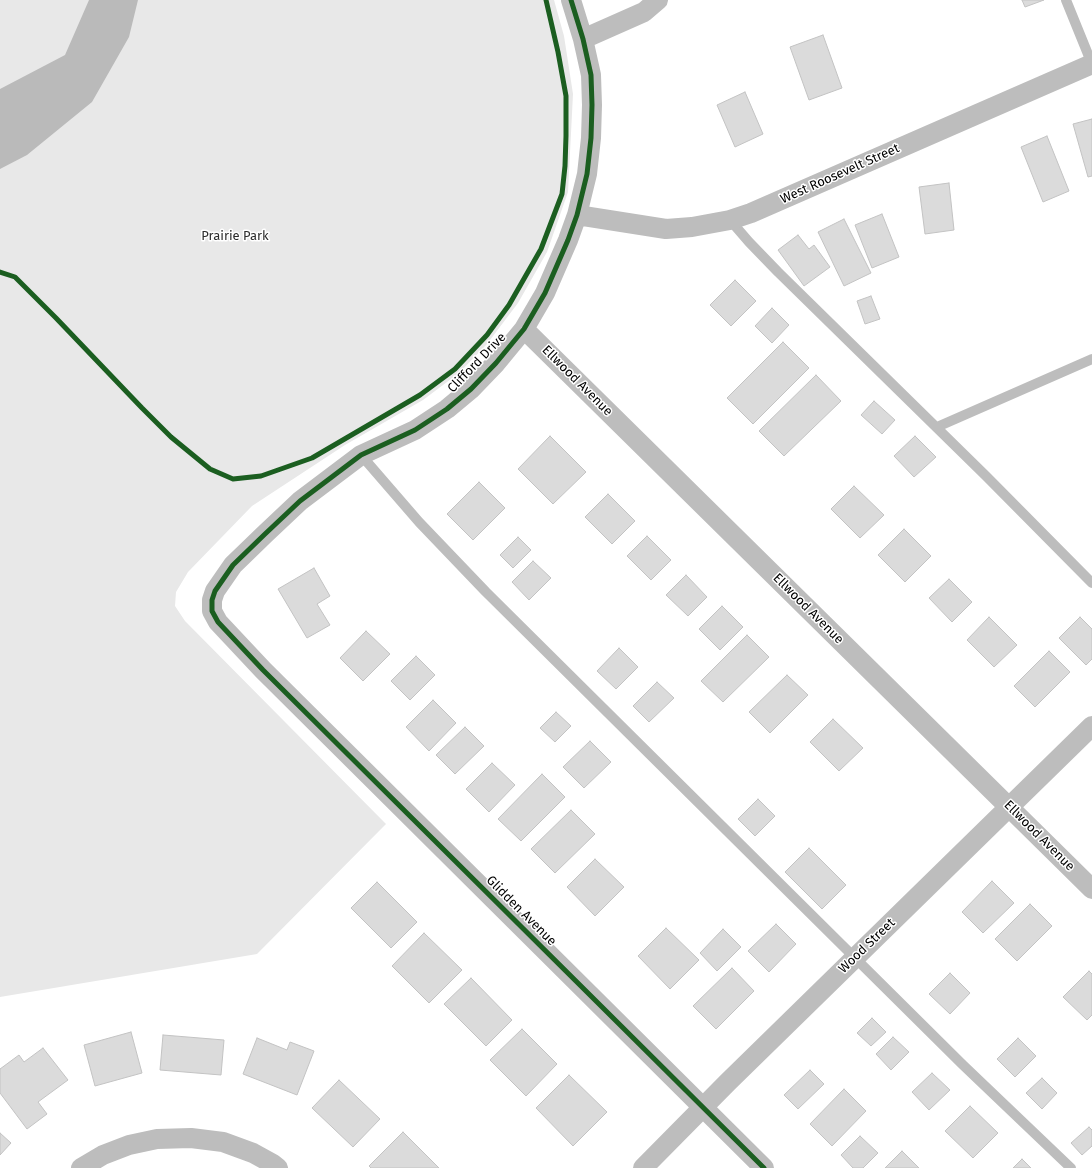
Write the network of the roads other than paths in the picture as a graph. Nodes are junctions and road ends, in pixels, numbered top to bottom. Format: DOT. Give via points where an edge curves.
graph roads {
  1 [pos="571,0"];
  2 [pos="658,0"];
  3 [pos="1066,0"];
  4 [pos="583,39"];
  5 [pos="1092,64"];
  6 [pos="577,215"];
  7 [pos="730,220"];
  8 [pos="524,329"];
  9 [pos="1092,359"];
  10 [pos="937,427"];
  11 [pos="362,455"];
  12 [pos="1092,582"];
  13 [pos="263,670"];
  14 [pos="1092,726"];
  15 [pos="1010,807"];
  16 [pos="1092,889"];
  17 [pos="855,958"];
  18 [pos="702,1108"];
  19 [pos="81,1168"];
  20 [pos="278,1168"];
  21 [pos="643,1168"];
  22 [pos="764,1168"];
  23 [pos="1071,1168"];
  1 -- 4 [label="street, Clifford Drive"];
  2 -- 4 [label="street" via="644,12"];
  3 -- 5 [label="lane"];
  4 -- 6 [label="street, Clifford Drive" via="591,75 592,125 587,174"];
  5 -- 7 [label="street, West Roosevelt Street" via="752,213"];
  6 -- 7 [label="street, West Roosevelt Street" via="666,229"];
  6 -- 8 [label="street, Clifford Drive" via="545,293"];
  7 -- 10 [label="lane" via="778,272"];
  8 -- 11 [label="street, Clifford Drive" via="496,363 447,409 416,430"];
  8 -- 15 [label="street, Ellwood Avenue"];
  9 -- 10 [label="lane"];
  10 -- 12 [label="lane"];
  11 -- 13 [label="street, Clifford Drive" via="300,501 264,534 233,565 215,591 212,611 218,622"];
  11 -- 17 [label="lane" via="419,522 486,592"];
  13 -- 18 [label="street, Glidden Avenue"];
  14 -- 15 [label="street, Wood Street"];
  15 -- 16 [label="street, Ellwood Avenue"];
  15 -- 17 [label="street, Wood Street"];
  17 -- 18 [label="street, Wood Street"];
  17 -- 23 [label="lane"];
  18 -- 21 [label="street, Wood Street"];
  18 -- 22 [label="street, Glidden Avenue"];
  19 -- 20 [label="street" via="103,1155 129,1145 157,1139 191,1138 223,1142 253,1153"];
}
